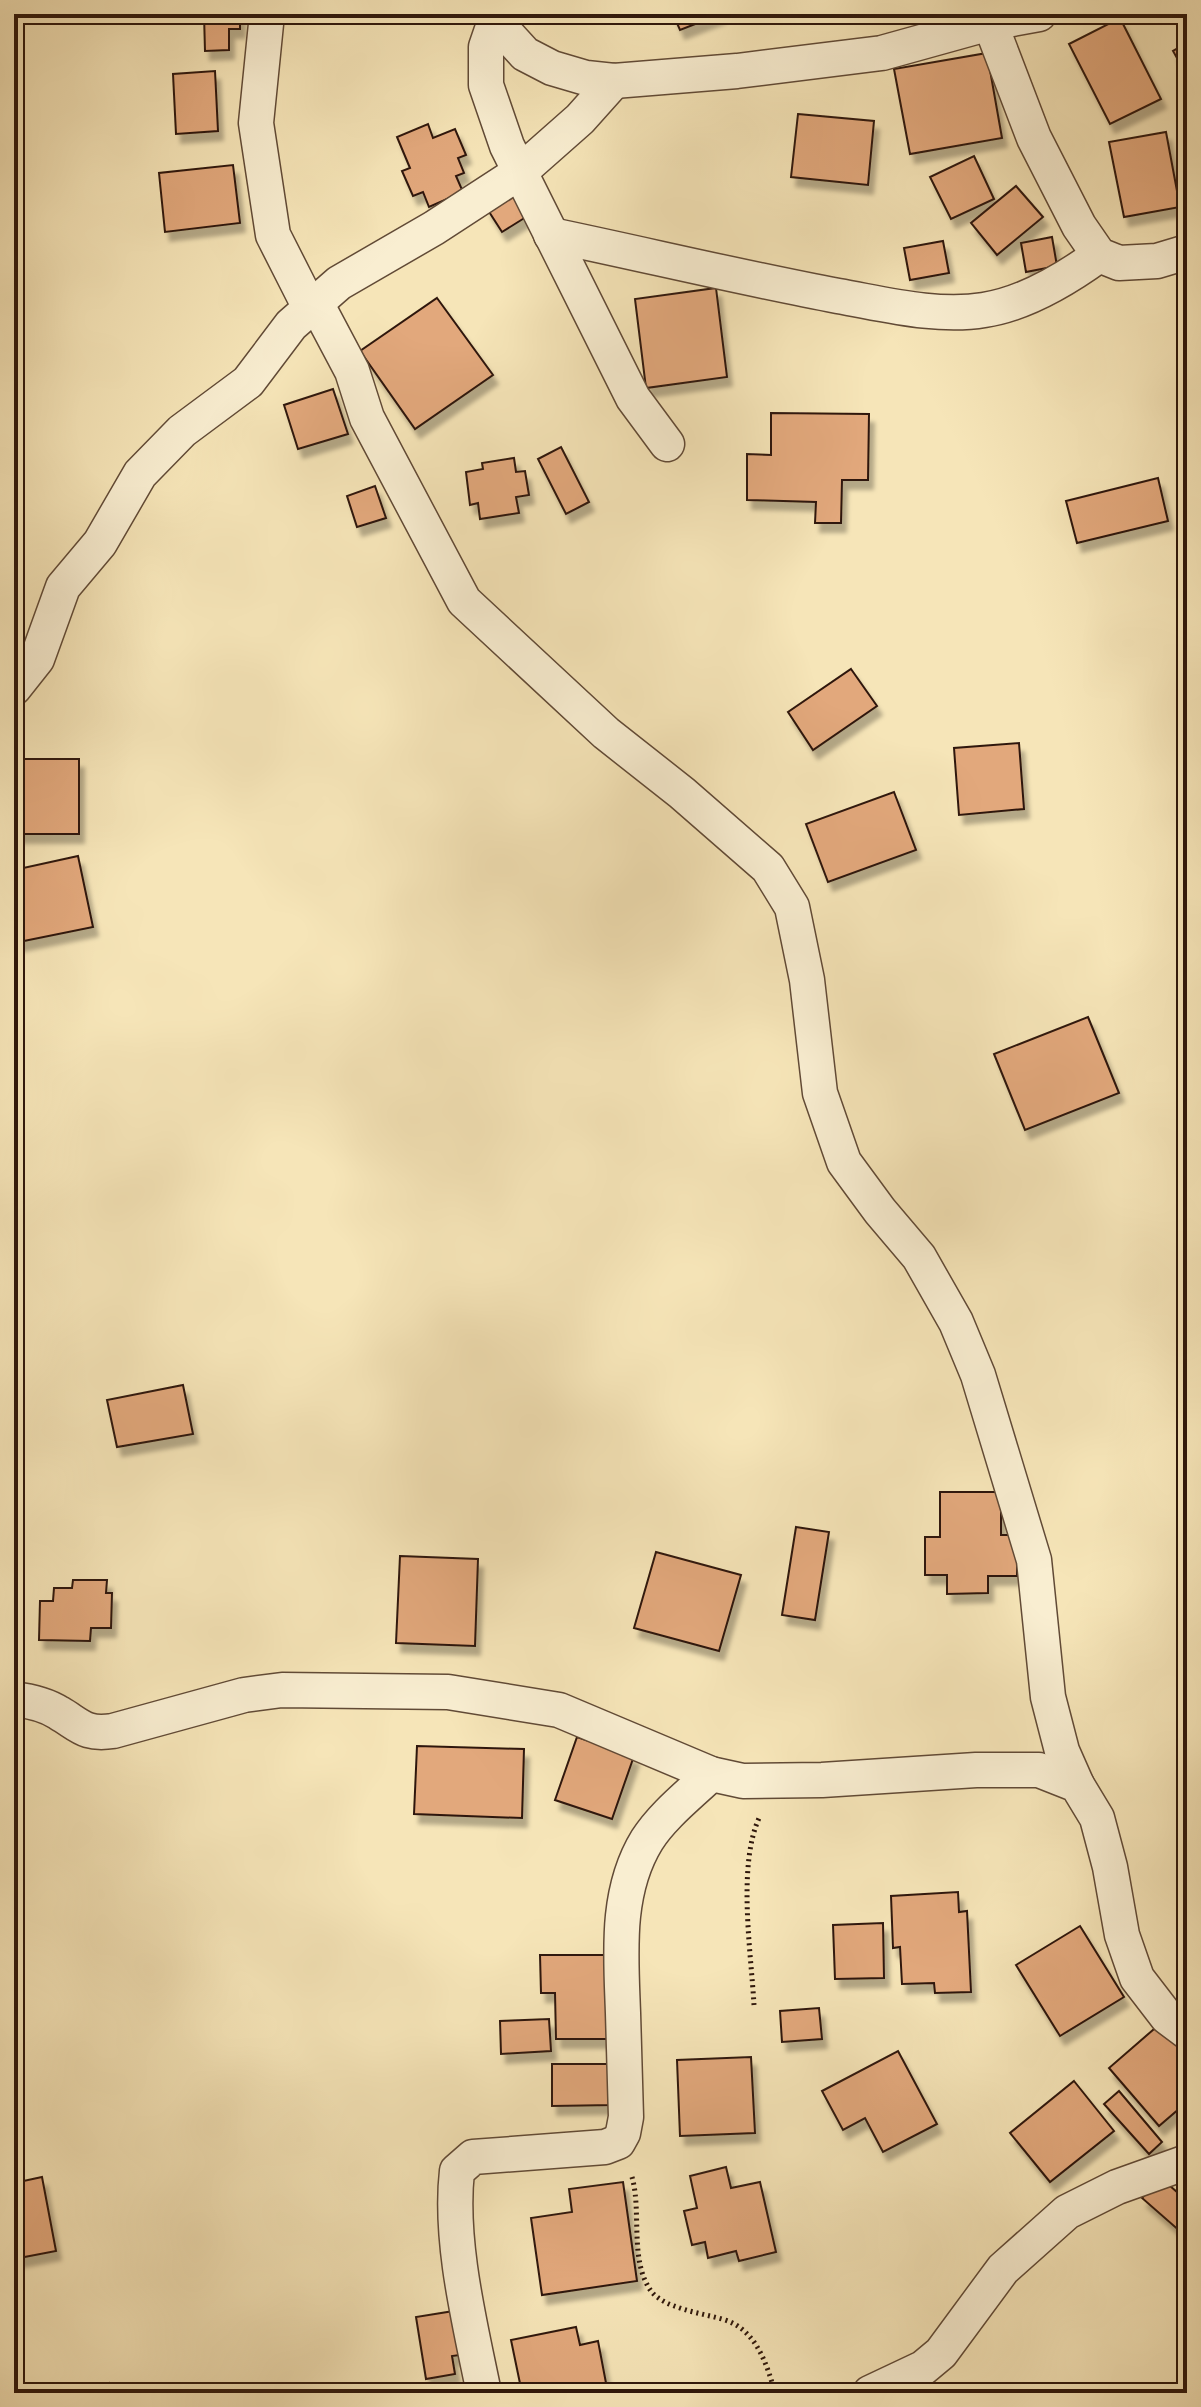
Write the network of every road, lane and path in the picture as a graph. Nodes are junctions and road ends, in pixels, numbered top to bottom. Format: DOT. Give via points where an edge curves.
graph roads {
  1 [pos="267,14"];
  2 [pos="1039,14"];
  3 [pos="497,15"];
  4 [pos="990,23"];
  5 [pos="614,81"];
  6 [pos="520,172"];
  7 [pos="551,235"];
  8 [pos="1187,252"];
  9 [pos="1099,255"];
  10 [pos="313,306"];
  11 [pos="667,444"];
  12 [pos="14,688"];
  13 [pos="14,1699"];
  14 [pos="711,1774"];
  15 [pos="793,1780"];
  16 [pos="1077,1785"];
  17 [pos="754,2005"];
  18 [pos="1187,2032"];
  19 [pos="618,2142"];
  20 [pos="1187,2162"];
  21 [pos="484,2393"];
  22 [pos="775,2393"];
  23 [pos="870,2393"];
  1 -- 10 [label="street" via="256,123 273,235"];
  2 -- 4 [label="street"];
  3 -- 5 [label="street" via="525,54 552,68"];
  3 -- 6 [label="street" via="486,47 486,85"];
  4 -- 5 [label="street" via="882,53"];
  4 -- 9 [label="street" via="1034,138"];
  5 -- 6 [label="street"];
  6 -- 7 [label="street"];
  6 -- 10 [label="street" via="339,283"];
  7 -- 9 [label="street" via="916,311 984,310 1066,279"];
  7 -- 11 [label="street" via="633,398"];
  8 -- 9 [label="street" via="1157,261 1119,263"];
  10 -- 12 [label="street" via="291,325 248,382 182,431 140,474 100,543 63,587 37,659"];
  10 -- 16 [label="street" via="352,371 367,418 464,601 606,733 768,868 792,907 820,1093 844,1162 919,1257 956,1322 978,1375 1034,1560 1048,1697"];
  13 -- 14 [label="street" via="34,1702 97,1733 282,1690 448,1692 559,1710"];
  14 -- 15 [label="street" via="743,1781"];
  14 -- 19 [label="street" via="648,1838 627,1891 621,1956 626,2117"];
  15 -- 16 [label="street" via="1039,1770"];
  15 -- 17 [label="path" via="760,1814 751,1834"];
  16 -- 18 [label="street" via="1097,1818 1122,1935 1137,1978 1167,2017"];
  19 -- 21 [label="street" via="473,2157 457,2171 462,2272"];
  19 -- 22 [label="path" via="637,2194 639,2251 653,2294 745,2330"];
  20 -- 23 [label="street" via="1067,2212 1003,2269 941,2353 923,2368"];
}
